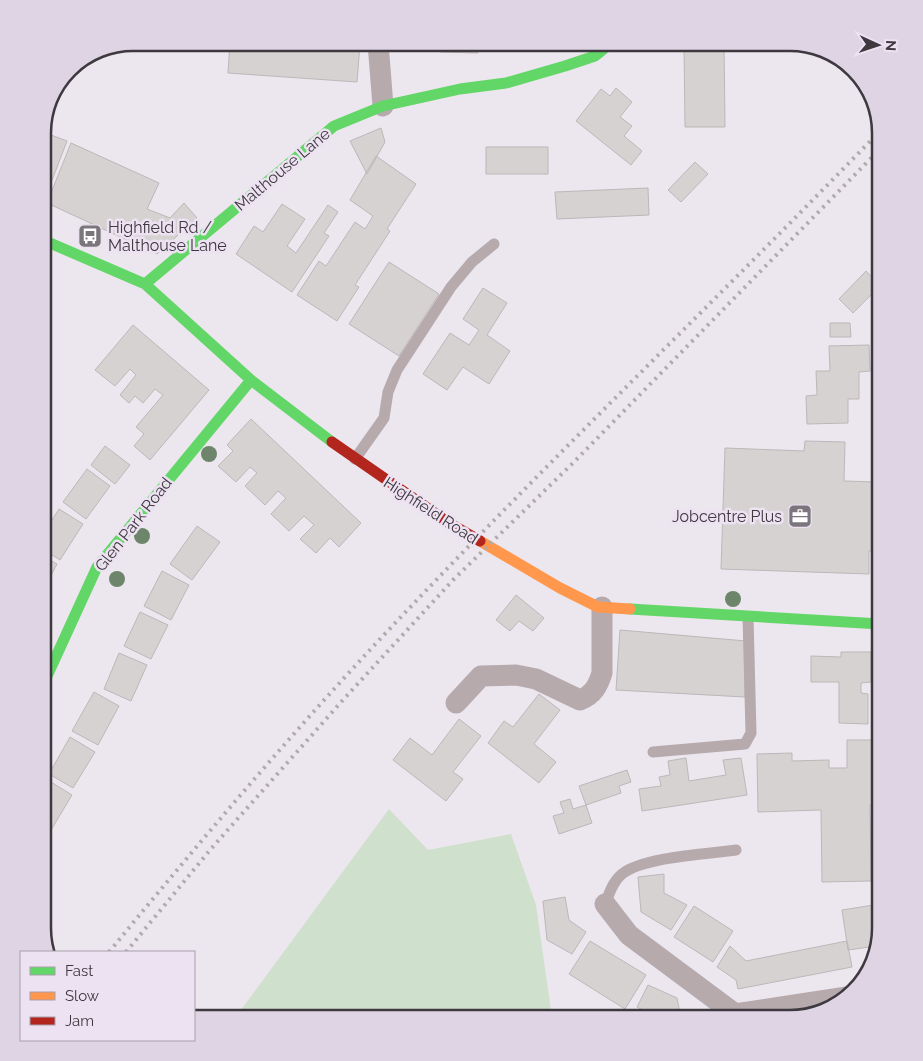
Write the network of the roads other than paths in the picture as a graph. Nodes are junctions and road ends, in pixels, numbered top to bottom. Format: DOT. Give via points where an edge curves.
graph roads {
  1 [pos="379,51"];
  2 [pos="601,51"];
  3 [pos="383,106"];
  4 [pos="51,243"];
  5 [pos="494,244"];
  6 [pos="145,284"];
  7 [pos="250,380"];
  8 [pos="355,460"];
  9 [pos="602,607"];
  10 [pos="748,617"];
  11 [pos="872,624"];
  12 [pos="51,671"];
  13 [pos="456,703"];
  14 [pos="654,752"];
  15 [pos="736,850"];
  16 [pos="605,904"];
  17 [pos="829,1000"];
  18 [pos="730,1010"];
  19 [pos="761,1010"];
  1 -- 3 [label="street"];
  2 -- 3 [label="main road, Malthouse Lane" via="595,56 506,83 460,89"];
  3 -- 6 [label="main road, Malthouse Lane" via="334,126"];
  4 -- 6 [label="main road, Highfield Road"];
  5 -- 8 [label="lane" via="472,262 425,326 397,370 388,392 384,418"];
  6 -- 7 [label="main road, Highfield Road"];
  7 -- 8 [label="main road, Highfield Road"];
  7 -- 12 [label="main road, Glen Park Road" via="97,567"];
  8 -- 9 [label="main road, Highfield Road" via="449,523 560,588"];
  9 -- 10 [label="main road, Highfield Road"];
  9 -- 13 [label="street" via="602,673 589,696 580,700 536,680 516,675 481,676"];
  10 -- 11 [label="main road, Highfield Road"];
  10 -- 14 [label="lane" via="751,733 745,744"];
  15 -- 16 [label="lane" via="636,866 621,874"];
  16 -- 18 [label="street" via="629,935"];
  17 -- 19 [label="street"];
}
